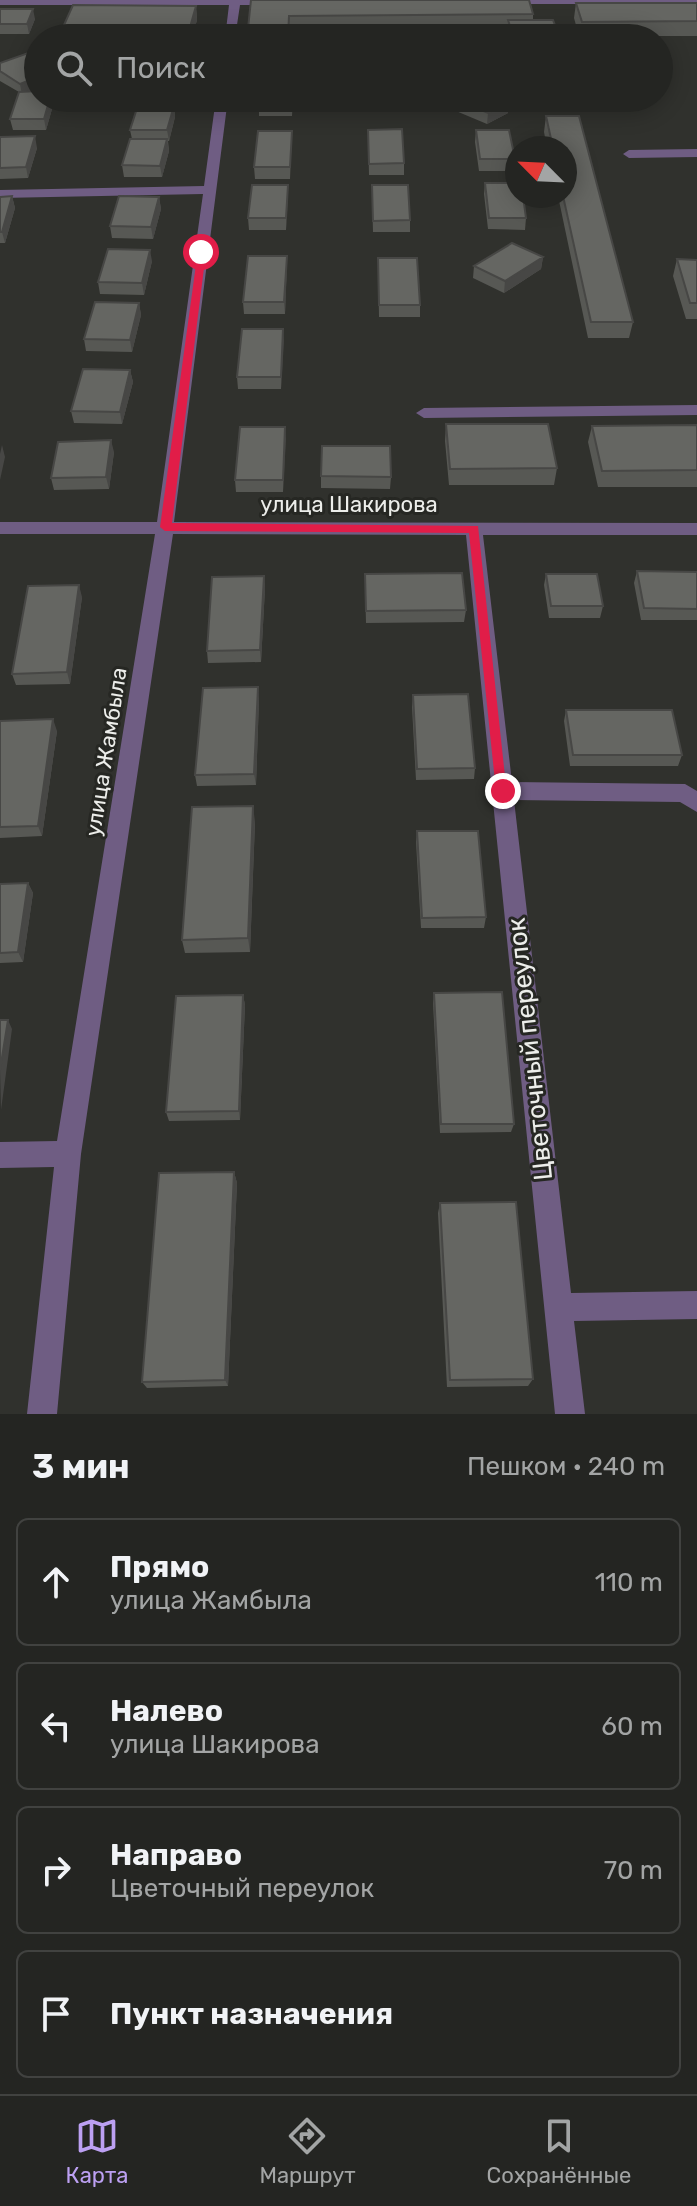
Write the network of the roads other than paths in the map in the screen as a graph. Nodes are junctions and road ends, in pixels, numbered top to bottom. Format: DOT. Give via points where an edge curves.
graph roads {
  1 [pos="235,1"];
  2 [pos="495,1"];
  3 [pos="697,1"];
  4 [pos="8,2"];
  5 [pos="295,2"];
  6 [pos="232,24"];
  7 [pos="220,112"];
  8 [pos="697,153"];
  9 [pos="629,154"];
  10 [pos="209,190"];
  11 [pos="0,194"];
  12 [pos="697,410"];
  13 [pos="424,413"];
  14 [pos="165,527"];
  15 [pos="0,528"];
  16 [pos="474,529"];
  17 [pos="697,529"];
  18 [pos="503,791"];
  19 [pos="697,803"];
  20 [pos="68,1154"];
  21 [pos="0,1155"];
  22 [pos="697,1305"];
  23 [pos="558,1307"];
  24 [pos="42,1414"];
  25 [pos="570,1414"];
  1 -- 4 [label="street"];
  1 -- 5 [label="street"];
  1 -- 6 [label="street"];
  2 -- 3 [label="street"];
  7 -- 10 [label="street, улица Жамбыла"];
  8 -- 9 [label="street"];
  10 -- 11 [label="street"];
  10 -- 14 [label="street, улица Жамбыла"];
  12 -- 13 [label="street"];
  14 -- 15 [label="street, улица Шакирова"];
  14 -- 16 [label="street, улица Шакирова"];
  14 -- 20 [label="street, улица Жамбыла"];
  16 -- 17 [label="street, улица Шакирова"];
  16 -- 18 [label="street, Цветочный переулок"];
  18 -- 19 [label="street" via="685,793"];
  18 -- 23 [label="street, Цветочный переулок"];
  20 -- 21 [label="street"];
  20 -- 24 [label="street, улица Жамбыла"];
  22 -- 23 [label="street"];
  23 -- 25 [label="street, Цветочный переулок"];
}
